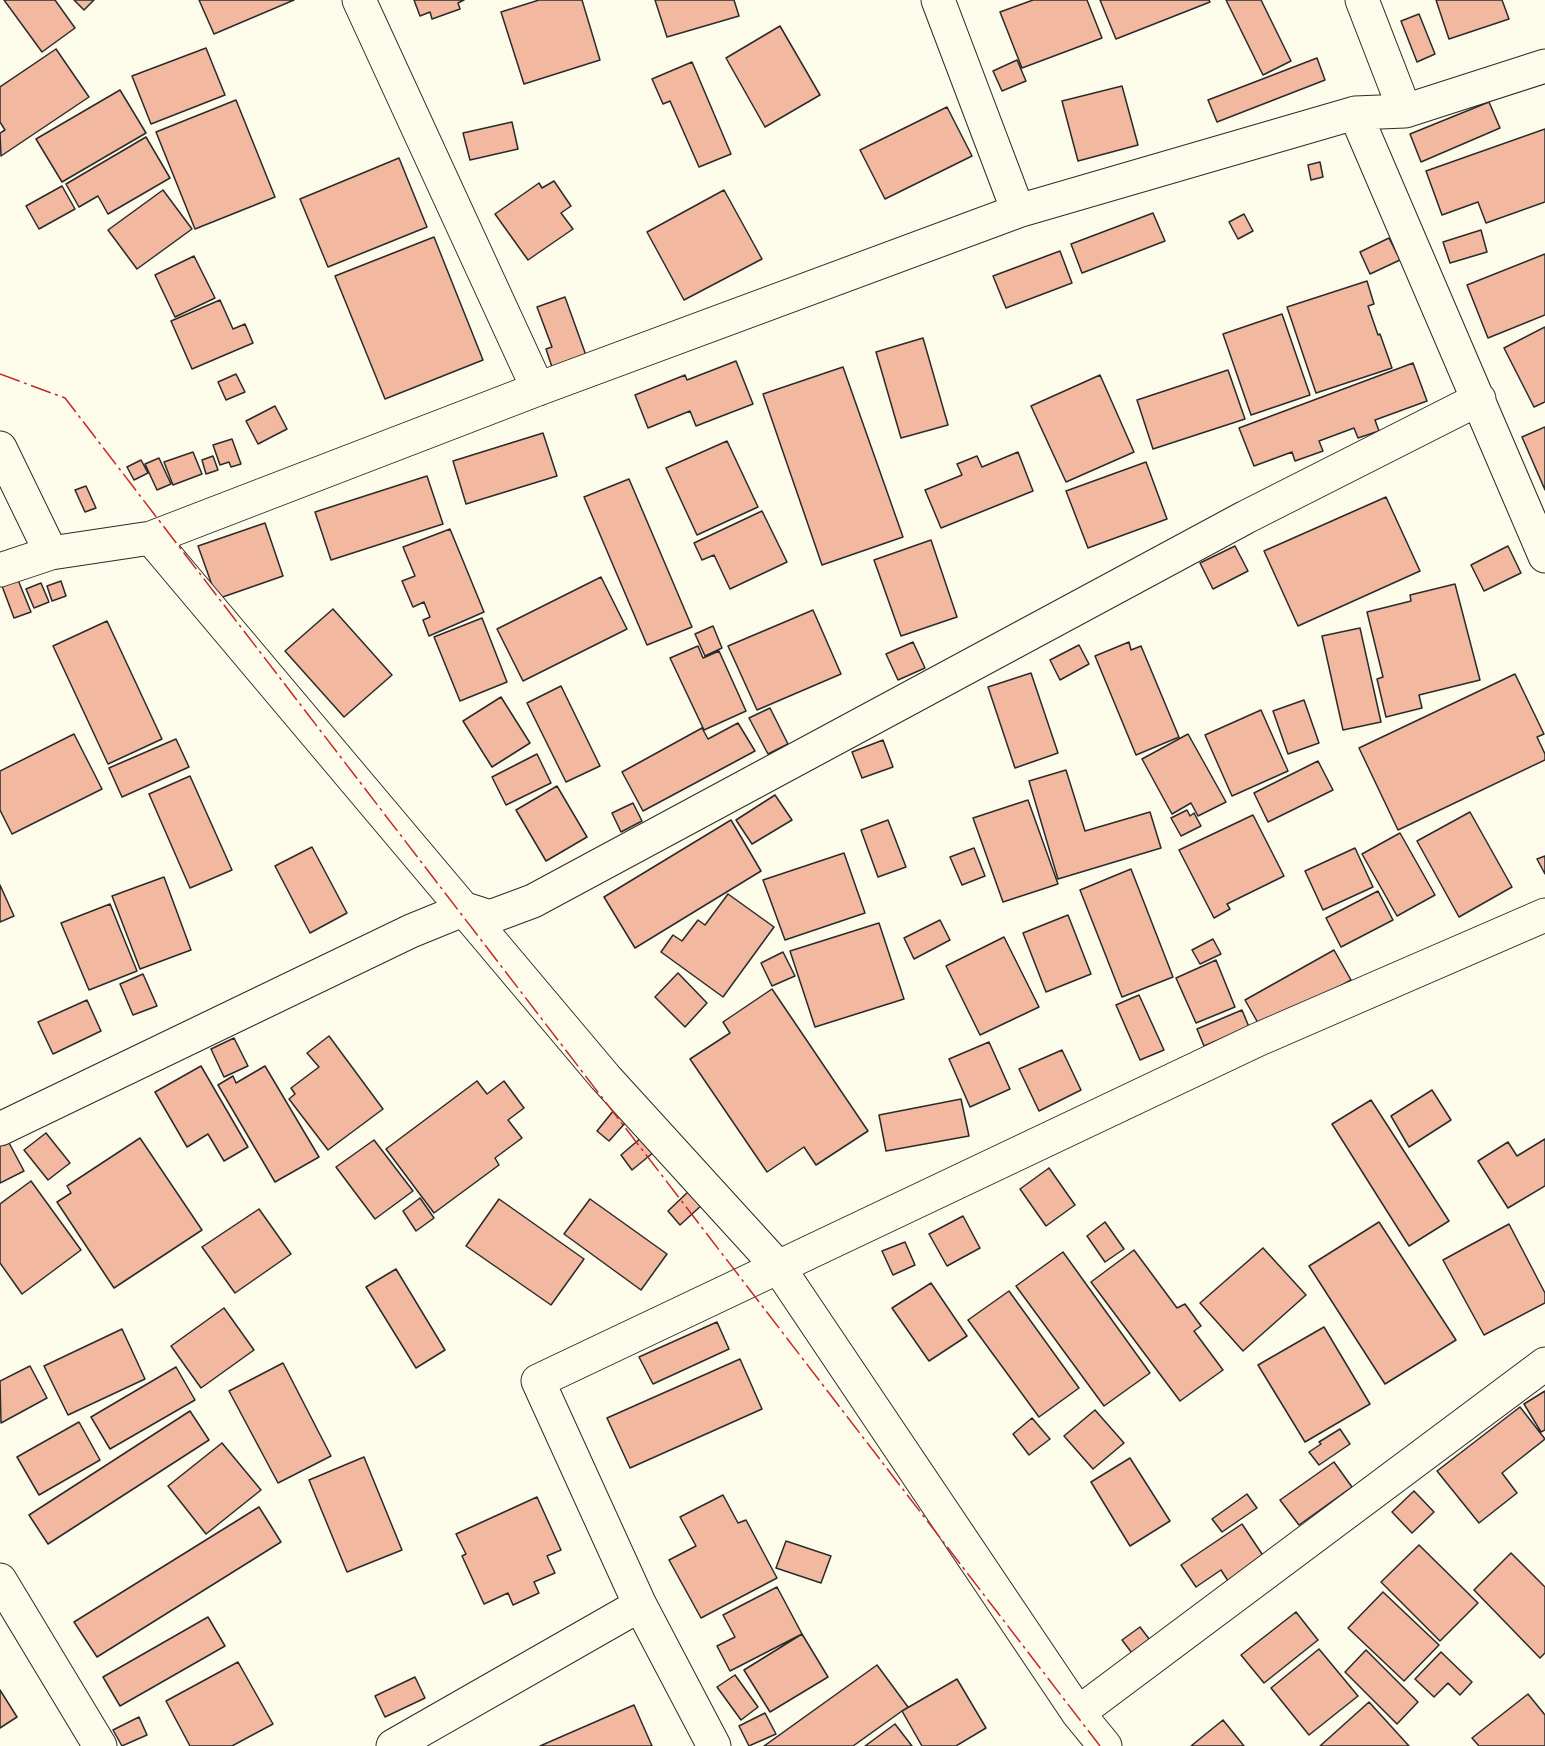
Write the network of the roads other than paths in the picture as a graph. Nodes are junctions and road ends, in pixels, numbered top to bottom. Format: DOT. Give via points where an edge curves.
graph roads {
  1 [pos="359,0"];
  2 [pos="938,0"];
  3 [pos="1362,0"];
  4 [pos="1545,66"];
  5 [pos="1405,111"];
  6 [pos="1355,113"];
  7 [pos="1018,211"];
  8 [pos="538,388"];
  9 [pos="1479,399"];
  10 [pos="0,448"];
  11 [pos="151,538"];
  12 [pos="51,553"];
  13 [pos="1545,556"];
  14 [pos="0,570"];
  15 [pos="465,909"];
  16 [pos="1545,915"];
  17 [pos="0,1129"];
  18 [pos="779,1268"];
  19 [pos="1545,1364"];
  20 [pos="0,1580"];
  21 [pos="640,1605"];
  22 [pos="1078,1713"];
  23 [pos="100,1746"];
  24 [pos="393,1746"];
  25 [pos="714,1746"];
  26 [pos="1105,1746"];
  1 -- 8 [label="street"];
  2 -- 7 [label="street"];
  3 -- 5 [label="street"];
  4 -- 5 [label="street"];
  5 -- 6 [label="street"];
  6 -- 7 [label="street"];
  6 -- 9 [label="street"];
  7 -- 8 [label="street"];
  8 -- 11 [label="street"];
  9 -- 13 [label="street"];
  9 -- 15 [label="street" via="1236,522 532,902 490,917"];
  10 -- 12 [label="street"];
  11 -- 12 [label="street"];
  11 -- 15 [label="street"];
  12 -- 14 [label="street"];
  15 -- 17 [label="street" via="400,936"];
  15 -- 18 [label="street" via="605,1077"];
  16 -- 18 [label="street" via="1257,1040"];
  18 -- 21 [label="street" via="538,1381"];
  18 -- 22 [label="street"];
  19 -- 22 [label="street"];
  20 -- 23 [label="street"];
  21 -- 24 [label="street"];
  21 -- 25 [label="street"];
  22 -- 26 [label="street"];
}
